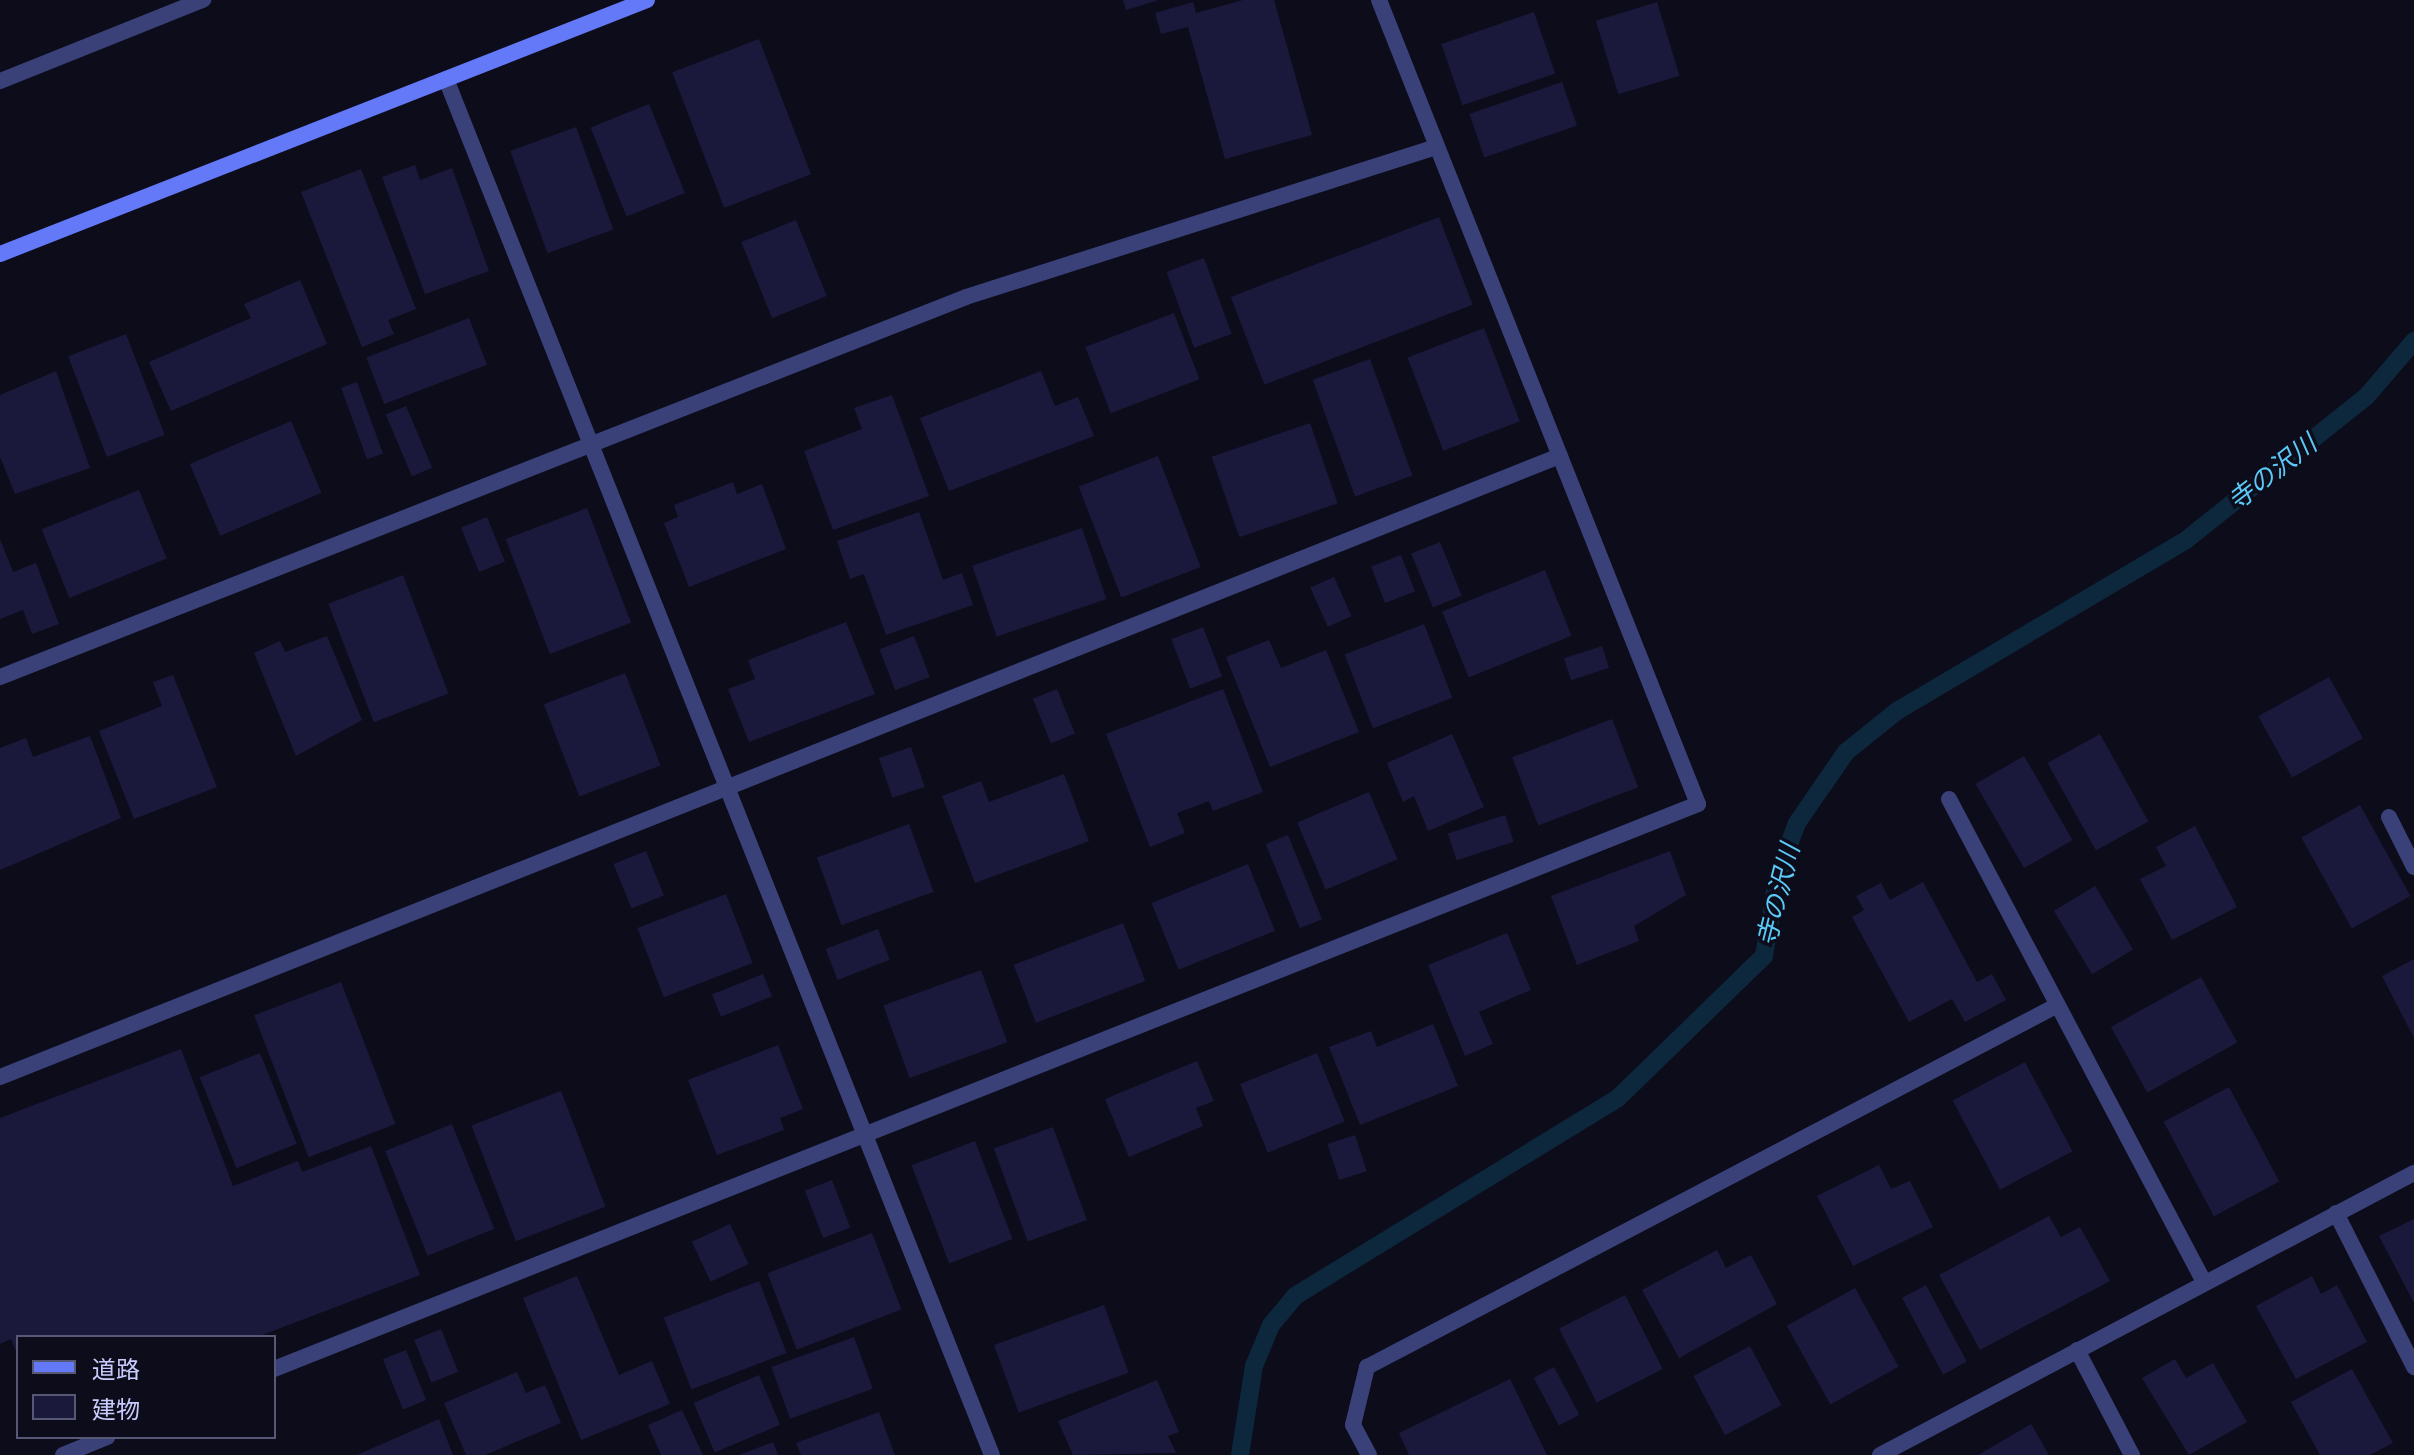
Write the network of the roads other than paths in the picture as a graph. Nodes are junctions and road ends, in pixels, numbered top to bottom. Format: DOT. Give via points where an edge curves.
graph roads {
  1 [pos="203,0"];
  2 [pos="647,0"];
  3 [pos="1379,0"];
  4 [pos="446,79"];
  5 [pos="0,81"];
  6 [pos="1436,147"];
  7 [pos="0,254"];
  8 [pos="589,444"];
  9 [pos="1560,456"];
  10 [pos="0,677"];
  11 [pos="723,788"];
  12 [pos="1949,799"];
  13 [pos="2389,817"];
  14 [pos="2414,867"];
  15 [pos="2054,1007"];
  16 [pos="0,1077"];
  17 [pos="863,1131"];
  18 [pos="2414,1173"];
  19 [pos="2336,1213"];
  20 [pos="2204,1282"];
  21 [pos="2077,1350"];
  22 [pos="2414,1367"];
  23 [pos="276,1368"];
  24 [pos="102,1439"];
  25 [pos="63,1455"];
  26 [pos="992,1455"];
  27 [pos="1369,1455"];
  28 [pos="1880,1455"];
  29 [pos="2132,1455"];
  1 -- 5 [label="street"];
  2 -- 4 [label="street"];
  3 -- 6 [label="street"];
  4 -- 7 [label="street"];
  4 -- 8 [label="street"];
  6 -- 8 [label="street" via="966,297"];
  6 -- 9 [label="street"];
  8 -- 10 [label="street"];
  8 -- 11 [label="street"];
  9 -- 11 [label="street"];
  9 -- 17 [label="street" via="1698,804"];
  11 -- 16 [label="street"];
  11 -- 17 [label="street"];
  12 -- 15 [label="street"];
  13 -- 14 [label="street"];
  15 -- 20 [label="street"];
  15 -- 27 [label="street" via="1367,1367 1353,1425"];
  17 -- 23 [label="street"];
  17 -- 26 [label="street"];
  18 -- 19 [label="street"];
  19 -- 20 [label="street"];
  19 -- 22 [label="street"];
  20 -- 21 [label="street"];
  21 -- 28 [label="street"];
  21 -- 29 [label="street"];
  24 -- 25 [label="street"];
}
